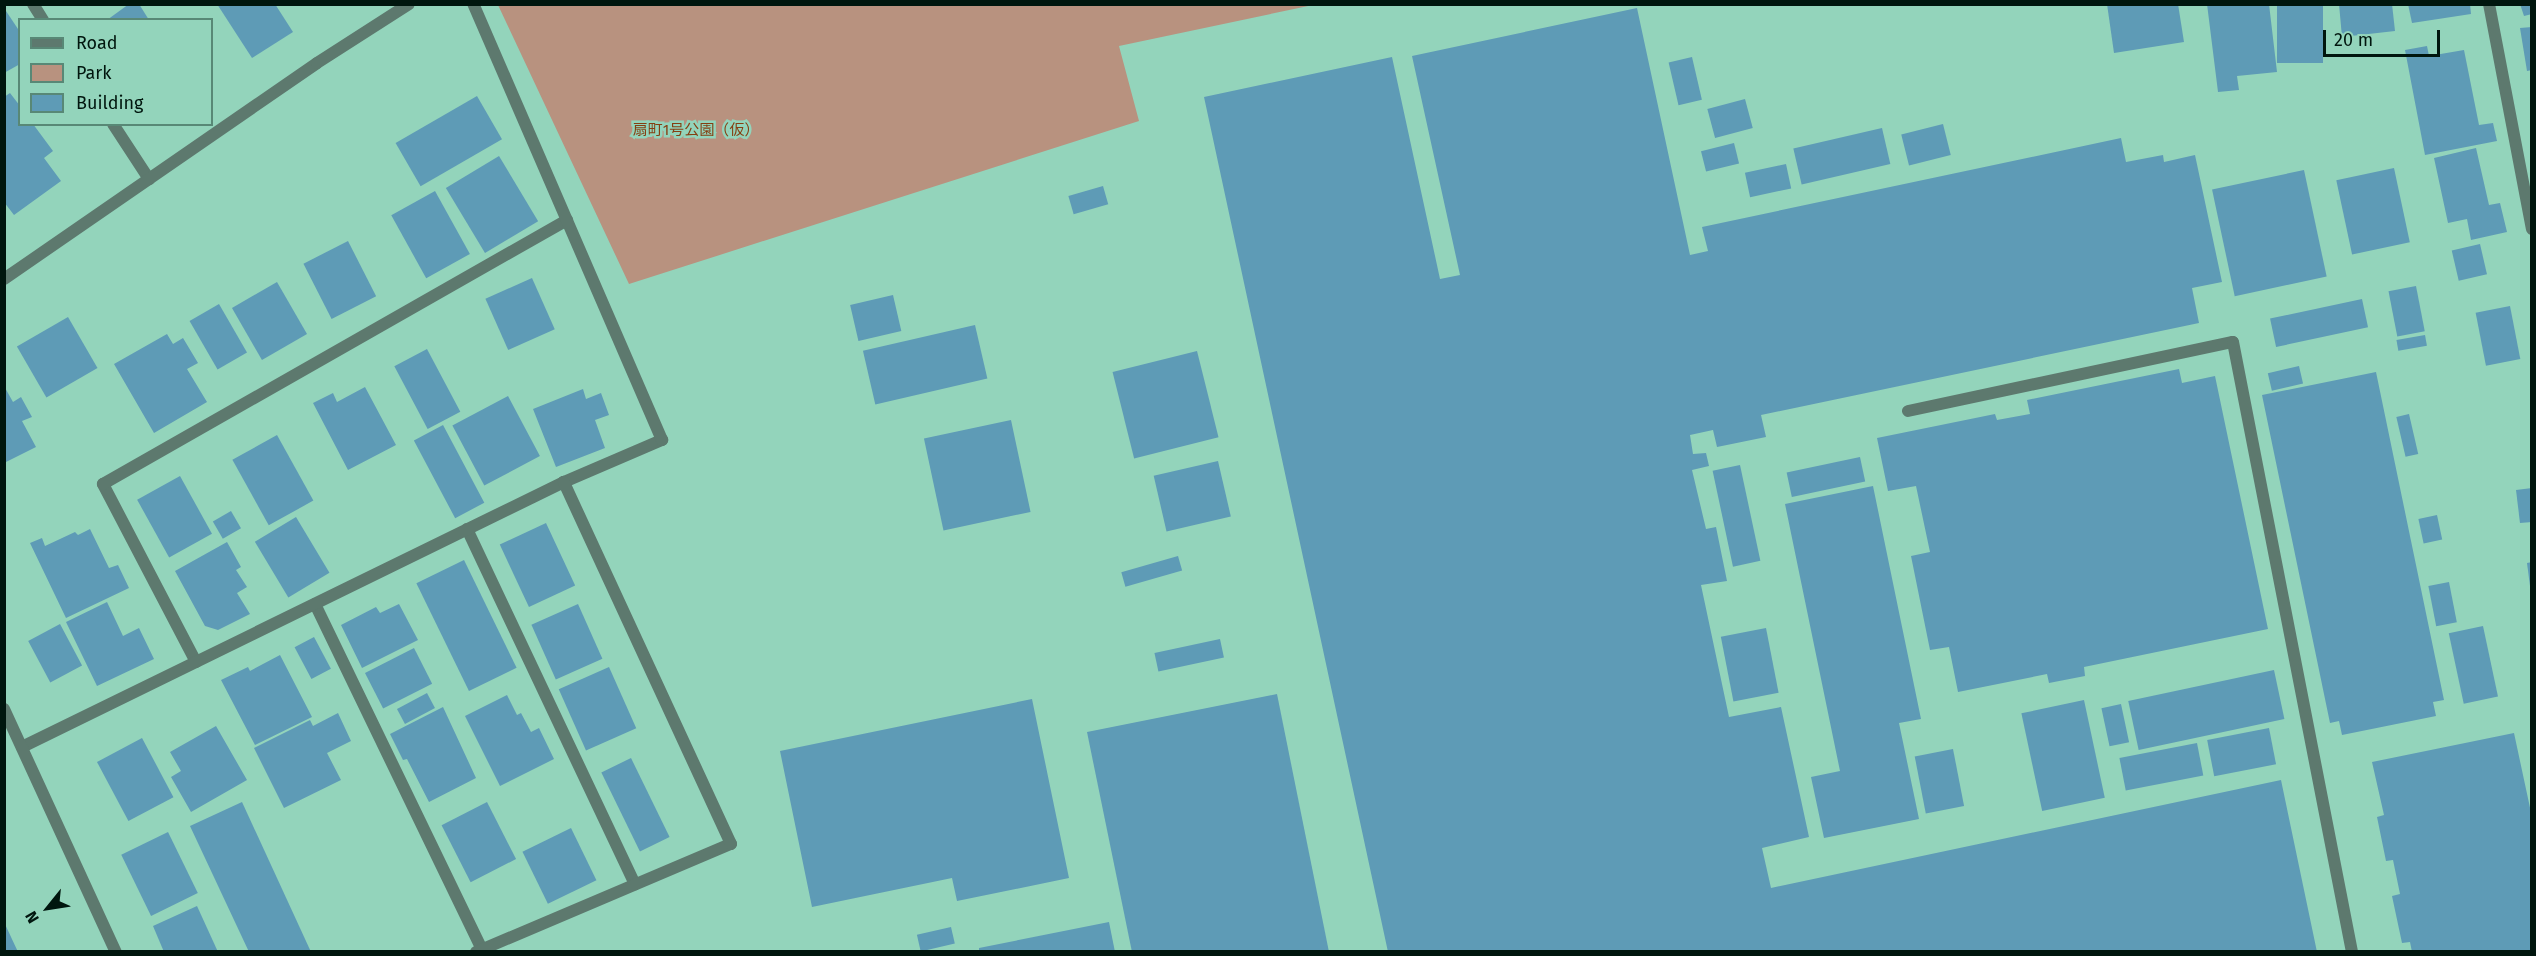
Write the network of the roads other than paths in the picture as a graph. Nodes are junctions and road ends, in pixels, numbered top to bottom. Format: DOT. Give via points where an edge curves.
graph roads {
  1 [pos="33,4"];
  2 [pos="409,4"];
  3 [pos="473,4"];
  4 [pos="2488,4"];
  5 [pos="42,18"];
  6 [pos="114,126"];
  7 [pos="149,179"];
  8 [pos="567,220"];
  9 [pos="2532,229"];
  10 [pos="4,279"];
  11 [pos="1908,411"];
  12 [pos="564,482"];
  13 [pos="467,529"];
  14 [pos="315,604"];
  15 [pos="196,662"];
  16 [pos="4,709"];
  17 [pos="22,747"];
  18 [pos="635,884"];
  19 [pos="479,950"];
  20 [pos="116,951"];
  21 [pos="2352,951"];
  1 -- 5 [label="street"];
  2 -- 7 [label="street"];
  3 -- 8 [label="street"];
  4 -- 9 [label="street"];
  6 -- 7 [label="street"];
  7 -- 10 [label="street"];
  8 -- 12 [label="street" via="662,440"];
  8 -- 15 [label="street" via="103,483"];
  11 -- 21 [label="street" via="2233,342"];
  12 -- 13 [label="street"];
  12 -- 18 [label="street" via="731,844"];
  13 -- 14 [label="street"];
  13 -- 18 [label="street"];
  14 -- 15 [label="street"];
  14 -- 19 [label="street"];
  15 -- 17 [label="street"];
  16 -- 17 [label="street"];
  17 -- 20 [label="street"];
  18 -- 19 [label="street"];
}
